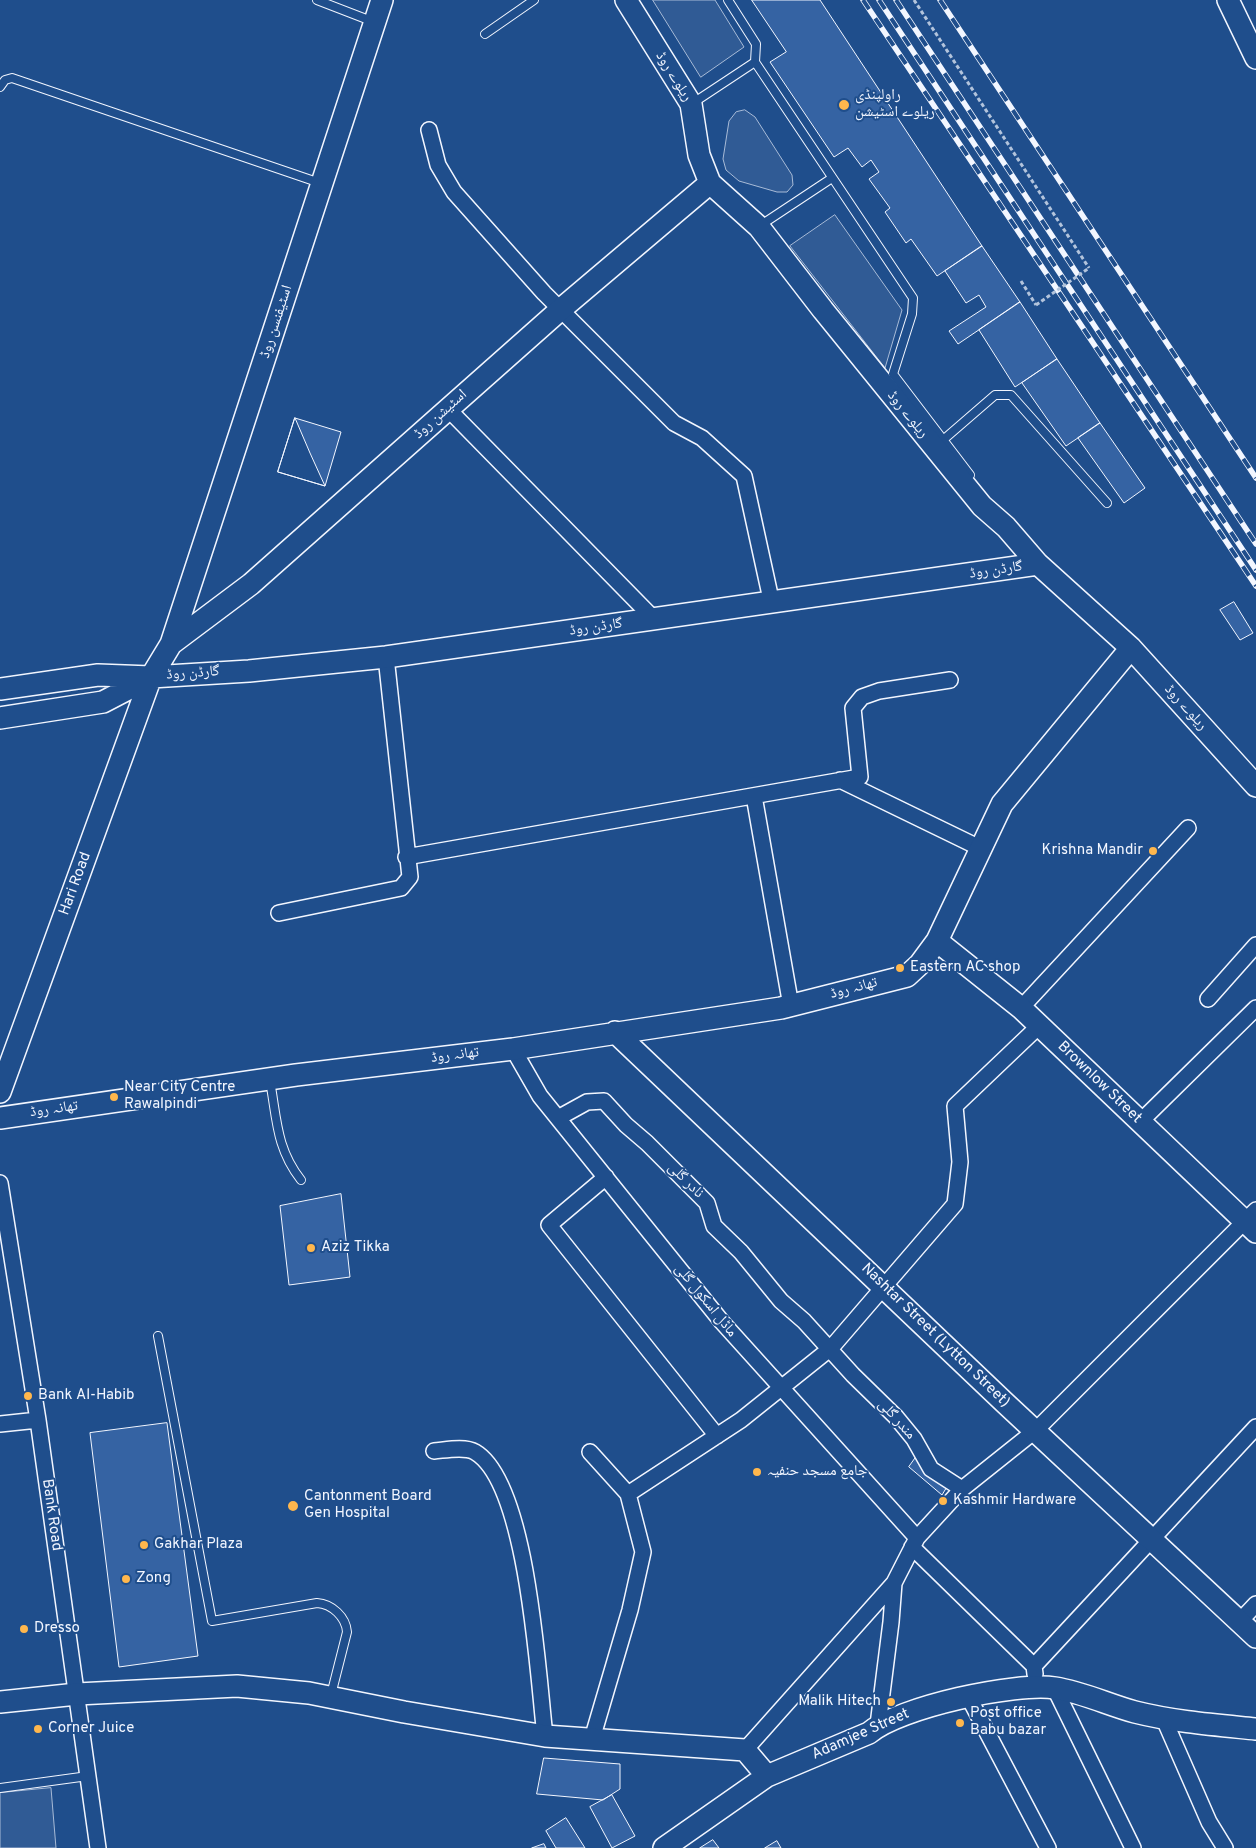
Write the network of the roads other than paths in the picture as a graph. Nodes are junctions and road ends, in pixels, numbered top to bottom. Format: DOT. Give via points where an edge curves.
graph roads {
  1 [pos="317,0"];
  2 [pos="382,0"];
  3 [pos="534,0"];
  4 [pos="626,0"];
  5 [pos="728,0"];
  6 [pos="1228,0"];
  7 [pos="375,22"];
  8 [pos="485,34"];
  9 [pos="1256,58"];
  10 [pos="755,62"];
  11 [pos="0,87"];
  12 [pos="691,104"];
  13 [pos="429,130"];
  14 [pos="832,178"];
  15 [pos="710,183"];
  16 [pos="322,184"];
  17 [pos="759,227"];
  18 [pos="560,310"];
  19 [pos="448,409"];
  20 [pos="942,440"];
  21 [pos="977,484"];
  22 [pos="1107,503"];
  23 [pos="993,505"];
  24 [pos="1006,527"];
  25 [pos="1038,564"];
  26 [pos="772,604"];
  27 [pos="655,620"];
  28 [pos="171,644"];
  29 [pos="1130,648"];
  30 [pos="386,657"];
  31 [pos="151,677"];
  32 [pos="950,680"];
  33 [pos="0,689"];
  34 [pos="0,718"];
  35 [pos="840,780"];
  36 [pos="1256,786"];
  37 [pos="754,796"];
  38 [pos="1188,828"];
  39 [pos="980,848"];
  40 [pos="406,857"];
  41 [pos="280,913"];
  42 [pos="937,941"];
  43 [pos="1256,945"];
  44 [pos="1208,999"];
  45 [pos="791,1006"];
  46 [pos="1021,1008"];
  47 [pos="1256,1008"];
  48 [pos="1039,1026"];
  49 [pos="615,1032"];
  50 [pos="513,1049"];
  51 [pos="270,1079"];
  52 [pos="0,1092"];
  53 [pos="0,1118"];
  54 [pos="558,1118"];
  55 [pos="1140,1122"];
  56 [pos="606,1177"];
  57 [pos="301,1180"];
  58 [pos="0,1183"];
  59 [pos="1252,1221"];
  60 [pos="884,1288"];
  61 [pos="158,1336"];
  62 [pos="831,1348"];
  63 [pos="781,1388"];
  64 [pos="38,1420"];
  65 [pos="0,1424"];
  66 [pos="1256,1427"];
  67 [pos="1036,1430"];
  68 [pos="717,1436"];
  69 [pos="434,1451"];
  70 [pos="590,1452"];
  71 [pos="962,1489"];
  72 [pos="628,1494"];
  73 [pos="1152,1539"];
  74 [pos="914,1543"];
  75 [pos="894,1582"];
  76 [pos="1256,1604"];
  77 [pos="1240,1621"];
  78 [pos="1256,1637"];
  79 [pos="1034,1666"];
  80 [pos="1046,1688"];
  81 [pos="77,1694"];
  82 [pos="968,1696"];
  83 [pos="330,1697"];
  84 [pos="0,1702"];
  85 [pos="1163,1717"];
  86 [pos="878,1725"];
  87 [pos="1256,1729"];
  88 [pos="545,1736"];
  89 [pos="592,1739"];
  90 [pos="745,1750"];
  91 [pos="88,1776"];
  92 [pos="767,1776"];
  93 [pos="0,1788"];
  94 [pos="98,1848"];
  95 [pos="664,1848"];
  96 [pos="1048,1848"];
  97 [pos="1133,1848"];
  98 [pos="1225,1848"];
  1 -- 7 [label="lane"];
  2 -- 7 [label="street, اسٹیفنسن روڈ"];
  3 -- 8 [label="lane"];
  4 -- 12 [label="street, ریلوے روڈ"];
  5 -- 10 [label="lane" via="756,44"];
  6 -- 9 [label="street"];
  7 -- 16 [label="street, اسٹیفنسن روڈ"];
  10 -- 12 [label="lane"];
  10 -- 14 [label="lane"];
  11 -- 16 [label="lane" via="5,80 12,78"];
  12 -- 15 [label="street, ریلوے روڈ" via="699,155"];
  13 -- 18 [label="street" via="438,165 454,192"];
  14 -- 17 [label="lane"];
  14 -- 20 [label="lane" via="913,298 912,314 893,374"];
  15 -- 17 [label="street, ریلوے روڈ"];
  15 -- 18 [label="street, اسٹیشن روڈ"];
  16 -- 28 [label="street, اسٹیفنسن روڈ"];
  17 -- 24 [label="street, ریلوے روڈ" via="982,506"];
  18 -- 19 [label="street, اسٹیشن روڈ"];
  18 -- 26 [label="street" via="674,423 702,438 744,476"];
  19 -- 27 [label="street"];
  19 -- 28 [label="street, اسٹیشن روڈ" via="251,584"];
  20 -- 21 [label="lane"];
  20 -- 22 [label="lane" via="995,395 1011,395"];
  23 -- 24 [label="lane"];
  24 -- 25 [label="street, ریلوے روڈ"];
  25 -- 26 [label="street, گارڈن روڈ"];
  25 -- 29 [label="street, ریلوے روڈ"];
  26 -- 27 [label="street, گارڈن روڈ"];
  27 -- 30 [label="street, گارڈن روڈ"];
  28 -- 31 [label="street, Hari Road"];
  29 -- 36 [label="street, ریلوے روڈ"];
  29 -- 39 [label="street" via="1002,804"];
  30 -- 31 [label="street, گارڈن روڈ"];
  30 -- 40 [label="street"];
  31 -- 33 [label="street, گارڈن روڈ" via="98,675"];
  31 -- 34 [label="street" via="102,702"];
  31 -- 52 [label="street, Hari Road"];
  32 -- 35 [label="street" via="879,691 862,697 853,708 860,777"];
  35 -- 37 [label="street"];
  35 -- 39 [label="street"];
  37 -- 40 [label="street"];
  37 -- 45 [label="street"];
  38 -- 46 [label="street"];
  39 -- 42 [label="street"];
  40 -- 41 [label="street" via="410,877 401,888"];
  42 -- 45 [label="street, تھانہ روڈ" via="907,976"];
  42 -- 46 [label="street, Brownlow Street"];
  43 -- 44 [label="street"];
  45 -- 49 [label="street, تھانہ روڈ"];
  46 -- 48 [label="street, Brownlow Street"];
  47 -- 55 [label="street"];
  48 -- 55 [label="street, Brownlow Street"];
  48 -- 60 [label="street" via="955,1106 960,1162 955,1204"];
  49 -- 50 [label="street, تھانہ روڈ"];
  49 -- 60 [label="street, Nashtar Street (Lytton Street)"];
  50 -- 51 [label="street, تھانہ روڈ"];
  50 -- 54 [label="street, ماڈل اسکول گلی" via="540,1096"];
  51 -- 53 [label="street, تھانہ روڈ"];
  51 -- 57 [label="lane" via="281,1146"];
  54 -- 56 [label="street, ماڈل اسکول گلی"];
  54 -- 62 [label="street, نادر گلی" via="586,1102 604,1101 707,1203 714,1226 741,1252 781,1301"];
  55 -- 59 [label="street, Brownlow Street"];
  56 -- 63 [label="street, ماڈل اسکول گلی" via="722,1322"];
  56 -- 68 [label="street" via="548,1225"];
  58 -- 64 [label="street, Bank Road"];
  59 -- 67 [label="street"];
  60 -- 62 [label="street"];
  60 -- 67 [label="street, Nashtar Street (Lytton Street)"];
  61 -- 83 [label="lane" via="212,1621 317,1603 330,1607 346,1622 347,1632"];
  62 -- 63 [label="street"];
  62 -- 71 [label="street, مندر گلی" via="908,1431 931,1469"];
  63 -- 68 [label="street"];
  63 -- 74 [label="street, ماڈل اسکول گلی"];
  64 -- 65 [label="street"];
  64 -- 81 [label="street, Bank Road"];
  66 -- 73 [label="street"];
  67 -- 71 [label="street"];
  67 -- 73 [label="street, Nashtar Street (Lytton Street)"];
  68 -- 72 [label="street"];
  69 -- 88 [label="street" via="470,1449 491,1467 505,1496 521,1543"];
  70 -- 72 [label="street"];
  71 -- 74 [label="street"];
  72 -- 89 [label="street" via="643,1552 630,1610"];
  73 -- 77 [label="street, Nashtar Street (Lytton Street)"];
  73 -- 79 [label="street"];
  74 -- 75 [label="street"];
  74 -- 79 [label="street, ماڈل اسکول گلی"];
  75 -- 86 [label="street"];
  75 -- 90 [label="street"];
  76 -- 77 [label="street"];
  77 -- 78 [label="street, Nashtar Street (Lytton Street)"];
  79 -- 80 [label="street"];
  80 -- 82 [label="street, Adamjee Street" via="1001,1690"];
  80 -- 85 [label="street, Adamjee Street"];
  80 -- 97 [label="street"];
  81 -- 83 [label="street" via="237,1686"];
  81 -- 84 [label="street"];
  81 -- 91 [label="street, Bank Road"];
  82 -- 86 [label="street, Adamjee Street"];
  82 -- 96 [label="street"];
  83 -- 88 [label="street"];
  85 -- 87 [label="street, Adamjee Street"];
  85 -- 98 [label="street" via="1208,1822"];
  86 -- 92 [label="street, Adamjee Street" via="869,1733"];
  88 -- 89 [label="street"];
  89 -- 90 [label="street"];
  90 -- 92 [label="street"];
  91 -- 93 [label="lane"];
  91 -- 94 [label="street, Bank Road"];
  92 -- 95 [label="street, Adamjee Street"];
}
